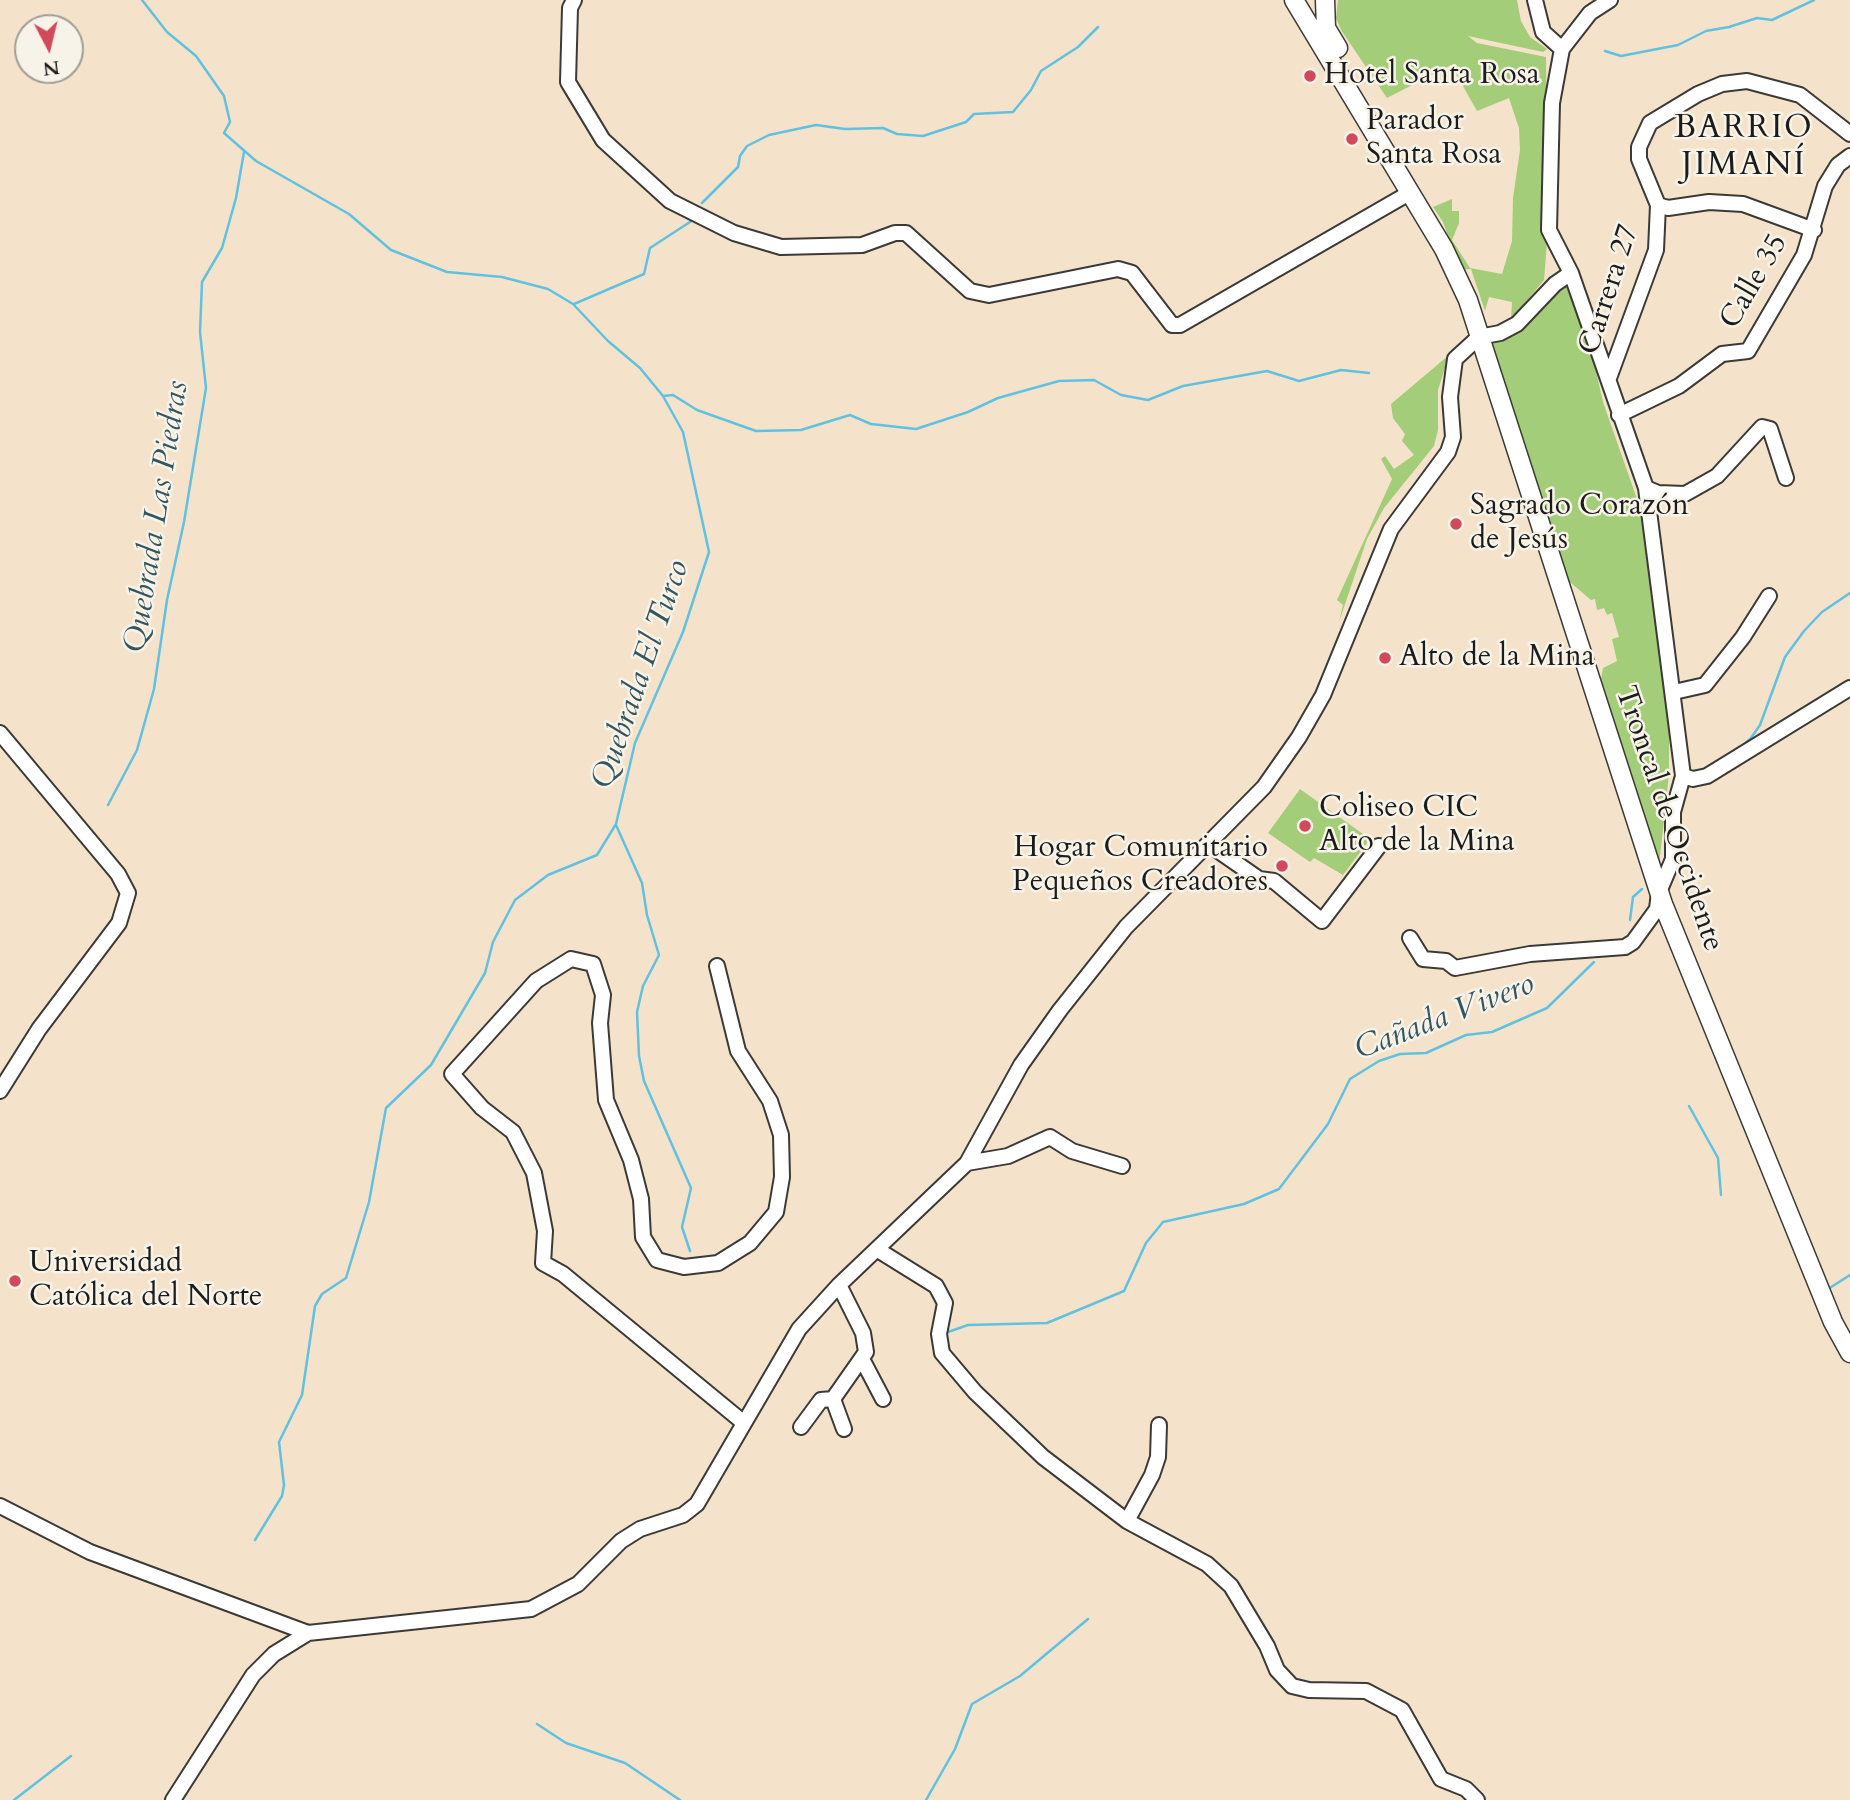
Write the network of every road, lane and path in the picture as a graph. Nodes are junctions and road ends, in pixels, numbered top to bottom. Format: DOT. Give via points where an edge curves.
graph roads {
  1 [pos="574,0"];
  2 [pos="1294,0"];
  3 [pos="1317,0"];
  4 [pos="1325,0"];
  5 [pos="1535,0"];
  6 [pos="1610,0"];
  7 [pos="1313,29"];
  8 [pos="1562,49"];
  9 [pos="1347,83"];
  10 [pos="1850,134"];
  11 [pos="1850,156"];
  12 [pos="1411,192"];
  13 [pos="1658,205"];
  14 [pos="1814,229"];
  15 [pos="1571,273"];
  16 [pos="1479,337"];
  17 [pos="1609,378"];
  18 [pos="1619,415"];
  19 [pos="1786,478"];
  20 [pos="1646,488"];
  21 [pos="1769,596"];
  22 [pos="1850,688"];
  23 [pos="1674,692"];
  24 [pos="0,733"];
  25 [pos="1683,776"];
  26 [pos="1210,845"];
  27 [pos="1379,846"];
  28 [pos="1659,892"];
  29 [pos="1410,938"];
  30 [pos="717,966"];
  31 [pos="0,1091"];
  32 [pos="967,1163"];
  33 [pos="1122,1166"];
  34 [pos="878,1250"];
  35 [pos="839,1285"];
  36 [pos="1850,1353"];
  37 [pos="862,1359"];
  38 [pos="833,1399"];
  39 [pos="883,1399"];
  40 [pos="744,1423"];
  41 [pos="1159,1425"];
  42 [pos="801,1427"];
  43 [pos="844,1429"];
  44 [pos="0,1506"];
  45 [pos="1127,1521"];
  46 [pos="307,1633"];
  47 [pos="173,1800"];
  48 [pos="1477,1800"];
  1 -- 12 [label="street" via="568,82 603,140 670,201 734,233 781,247 862,245 906,233 970,291 989,295 1118,269 1132,273 1172,325 1180,326"];
  2 -- 7 [label="main road, Troncal de Occidente"];
  3 -- 7 [label="main road"];
  4 -- 9 [label="main road" via="1326,28 1350,67"];
  5 -- 8 [label="street" via="1543,32"];
  6 -- 8 [label="street" via="1590,13"];
  7 -- 9 [label="main road, Troncal de Occidente"];
  8 -- 15 [label="street" via="1552,103 1549,230"];
  9 -- 12 [label="main road, Troncal de Occidente"];
  10 -- 13 [label="street, Carrera 27" via="1800,95 1747,81 1722,83 1650,123 1639,159"];
  11 -- 14 [label="street, Calle 35" via="1825,186"];
  12 -- 16 [label="main road, Troncal de Occidente" via="1450,261"];
  13 -- 14 [label="street" via="1743,204"];
  13 -- 17 [label="street, Carrera 27" via="1656,250"];
  14 -- 18 [label="street, Calle 35" via="1804,255 1748,351 1715,357 1678,386"];
  15 -- 16 [label="street" via="1517,324"];
  15 -- 17 [label="street"];
  16 -- 26 [label="street" via="1455,359 1450,397 1453,437 1448,452 1380,550 1342,654 1314,713 1264,787"];
  16 -- 28 [label="main road, Troncal de Occidente"];
  17 -- 18 [label="street"];
  18 -- 20 [label="street"];
  19 -- 20 [label="street" via="1770,429 1762,427 1717,476 1685,494 1657,494"];
  20 -- 23 [label="street"];
  21 -- 23 [label="street" via="1705,685"];
  22 -- 25 [label="street" via="1707,776"];
  23 -- 25 [label="street"];
  24 -- 31 [label="street" via="118,874 128,893 119,923 39,1029"];
  25 -- 28 [label="street" via="1673,812 1673,859"];
  26 -- 27 [label="street" via="1259,879 1274,881 1322,921"];
  26 -- 32 [label="street" via="1126,927 1060,1010 1021,1065"];
  28 -- 29 [label="street" via="1650,922 1625,947 1530,954 1455,968 1446,961 1423,959"];
  28 -- 36 [label="main road, Troncal de Occidente" via="1823,1299"];
  30 -- 40 [label="street" via="738,1051 770,1101 781,1135 782,1177 776,1212 750,1243 718,1263 684,1267 657,1260 643,1237 641,1199 631,1160 606,1100 600,1023 603,995 593,964 571,959 536,981 452,1073 482,1108 513,1132 534,1173 545,1231 543,1262"];
  32 -- 33 [label="street" via="1008,1156 1050,1137 1072,1151"];
  32 -- 34 [label="street"];
  34 -- 35 [label="street"];
  34 -- 45 [label="street" via="936,1286 945,1303 939,1334 942,1353 951,1367 1043,1457"];
  35 -- 37 [label="street" via="863,1334 866,1352"];
  35 -- 40 [label="street" via="799,1329"];
  37 -- 38 [label="street"];
  37 -- 39 [label="street"];
  38 -- 42 [label="street" via="821,1400"];
  38 -- 43 [label="street"];
  40 -- 46 [label="street" via="697,1504 683,1515 631,1535 578,1584 550,1601 502,1614"];
  41 -- 45 [label="street" via="1152,1475"];
  44 -- 46 [label="street" via="90,1552"];
  45 -- 48 [label="street" via="1207,1564 1231,1586 1277,1670 1292,1686 1366,1691 1402,1710 1441,1779 1466,1789"];
  46 -- 47 [label="street" via="274,1654 253,1675"];
}
